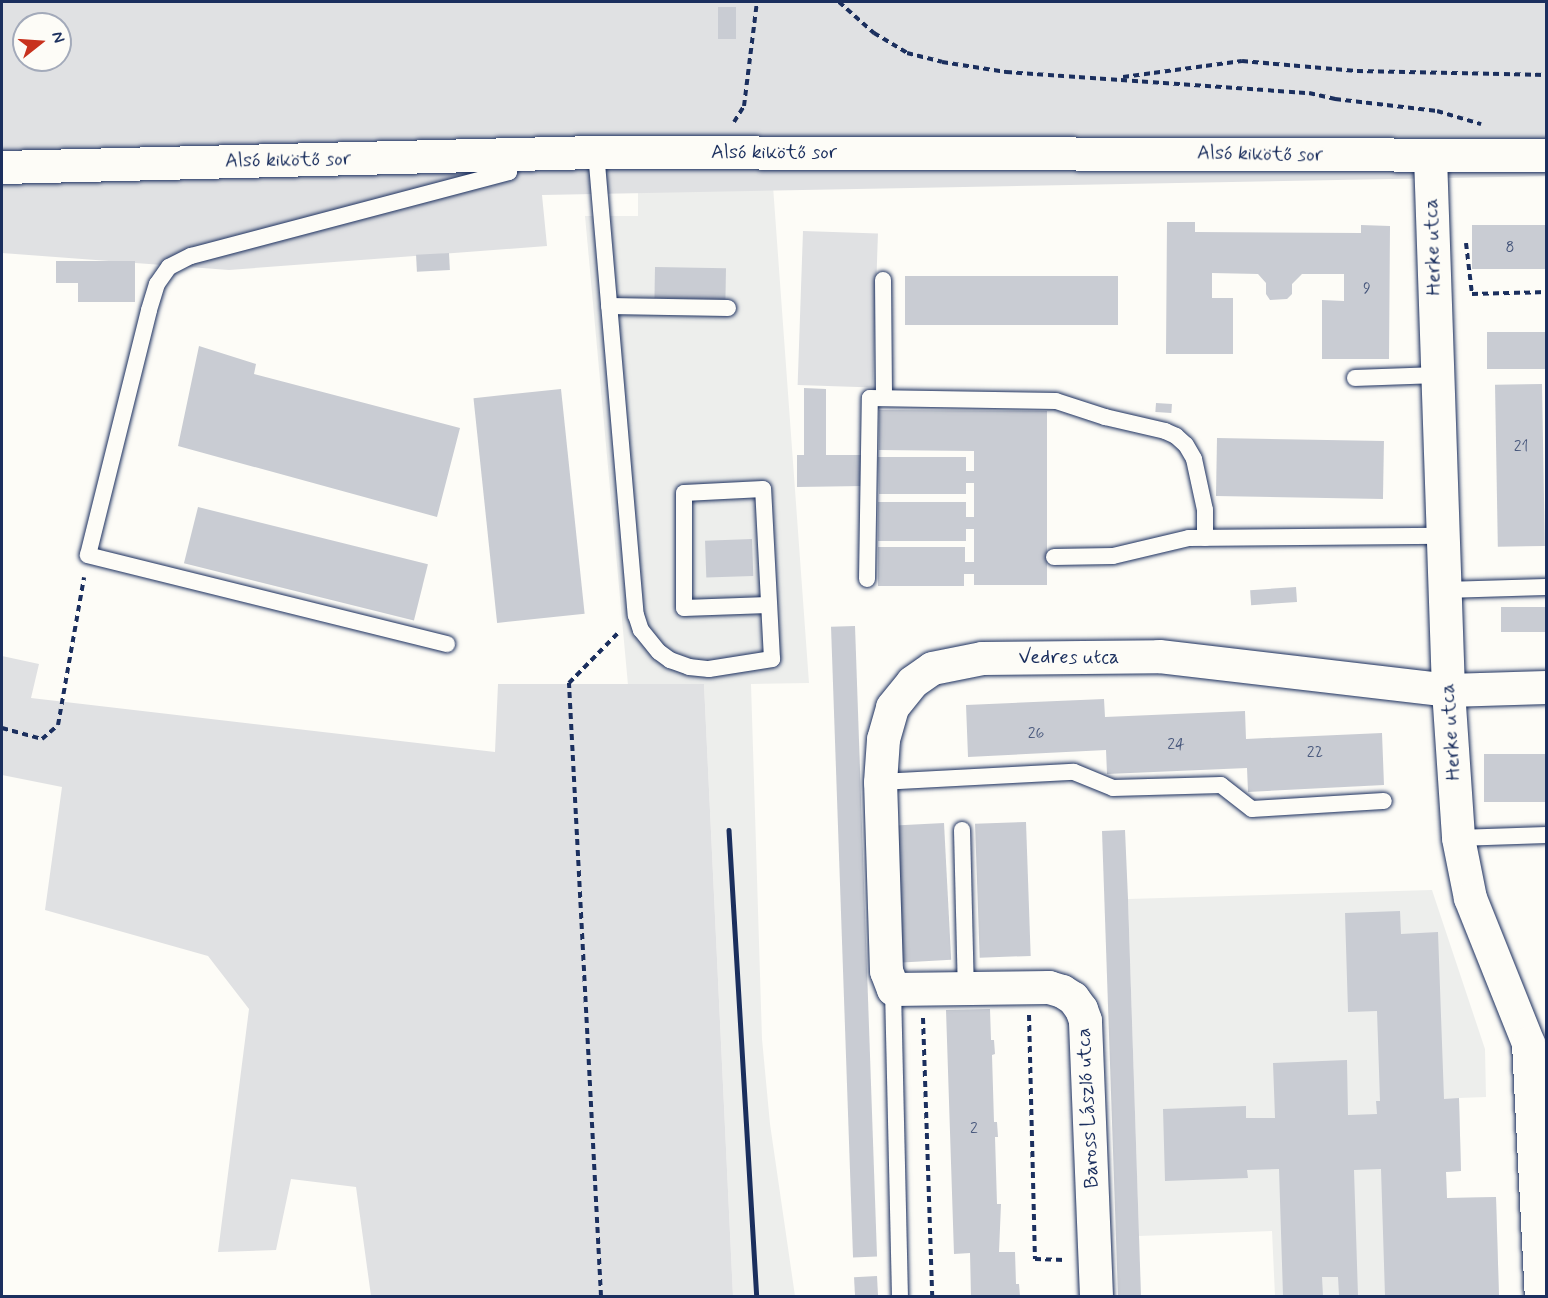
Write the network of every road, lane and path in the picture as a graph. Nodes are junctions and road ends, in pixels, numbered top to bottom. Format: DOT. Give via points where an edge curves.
graph roads {
  1 [pos="757,2"];
  2 [pos="839,2"];
  3 [pos="1546,75"];
  4 [pos="1111,79"];
  5 [pos="596,152"];
  6 [pos="718,152"];
  7 [pos="511,154"];
  8 [pos="1546,154"];
  9 [pos="1504,155"];
  10 [pos="1430,156"];
  11 [pos="2,167"];
  12 [pos="1465,240"];
  13 [pos="883,280"];
  14 [pos="1546,292"];
  15 [pos="609,306"];
  16 [pos="728,308"];
  17 [pos="1437,375"];
  18 [pos="1355,378"];
  19 [pos="884,398"];
  20 [pos="1443,536"];
  21 [pos="1205,538"];
  22 [pos="88,555"];
  23 [pos="1054,557"];
  24 [pos="867,579"];
  25 [pos="1546,587"];
  26 [pos="1444,590"];
  27 [pos="768,605"];
  28 [pos="636,615"];
  29 [pos="447,644"];
  30 [pos="1546,687"];
  31 [pos="1448,690"];
  32 [pos="2,728"];
  33 [pos="880,782"];
  34 [pos="1384,801"];
  35 [pos="962,830"];
  36 [pos="1546,835"];
  37 [pos="1458,838"];
  38 [pos="1029,987"];
  39 [pos="966,989"];
  40 [pos="907,990"];
  41 [pos="1537,1043"];
  42 [pos="1066,1269"];
  43 [pos="601,1296"];
  44 [pos="900,1296"];
  45 [pos="932,1296"];
  46 [pos="1096,1296"];
  47 [pos="1541,1296"];
  1 -- 6 [label="path" via="744,106"];
  2 -- 4 [label="path" via="873,33 908,53 1006,72"];
  3 -- 4 [label="path" via="1357,71 1242,62"];
  4 -- 9 [label="path" via="1309,93 1437,111 1479,122 1494,134"];
  5 -- 6 [label="street, Alsó kikötő sor"];
  5 -- 7 [label="street, Alsó kikötő sor"];
  5 -- 15 [label="lane"];
  6 -- 10 [label="street, Alsó kikötő sor"];
  7 -- 11 [label="street, Alsó kikötő sor"];
  7 -- 22 [label="lane" via="510,172 191,256 169,267 157,284 149,310"];
  8 -- 9 [label="street, Alsó kikötő sor"];
  9 -- 10 [label="street, Alsó kikötő sor"];
  10 -- 17 [label="street, Herke utca"];
  12 -- 14 [label="path" via="1472,294"];
  13 -- 19 [label="lane"];
  15 -- 16 [label="lane"];
  15 -- 28 [label="lane"];
  17 -- 18 [label="lane"];
  17 -- 20 [label="street, Herke utca"];
  19 -- 21 [label="lane" via="1056,401 1176,436 1194,459 1205,510"];
  19 -- 24 [label="lane" via="870,398"];
  20 -- 21 [label="lane"];
  20 -- 26 [label="street, Herke utca"];
  21 -- 23 [label="lane" via="1113,556"];
  22 -- 29 [label="lane"];
  22 -- 32 [label="path" via="58,725 42,739"];
  25 -- 26 [label="lane"];
  26 -- 31 [label="street, Herke utca"];
  27 -- 27 [label="lane" via="763,489 684,493 684,608"];
  27 -- 28 [label="lane" via="772,659 709,669 689,668 670,660 648,642"];
  28 -- 43 [label="path" via="569,682"];
  30 -- 31 [label="street, Vedres utca"];
  31 -- 33 [label="street, Vedres utca" via="1159,656 982,658 932,668 912,682 892,708 883,739"];
  31 -- 37 [label="street, Herke utca"];
  33 -- 34 [label="lane" via="1074,772 1113,788 1221,785 1252,809"];
  33 -- 40 [label="street, Vedres utca" via="886,971"];
  35 -- 39 [label="lane"];
  36 -- 37 [label="lane"];
  37 -- 41 [label="street, Herke utca" via="1470,898"];
  38 -- 39 [label="street, Baross László utca"];
  38 -- 42 [label="path" via="1035,1259 1065,1259"];
  38 -- 46 [label="street, Baross László utca" via="1062,991 1073,998 1085,1020"];
  39 -- 40 [label="street, Baross László utca"];
  40 -- 44 [label="lane"];
  40 -- 45 [label="path"];
  41 -- 47 [label="street, Herke utca"];
}
